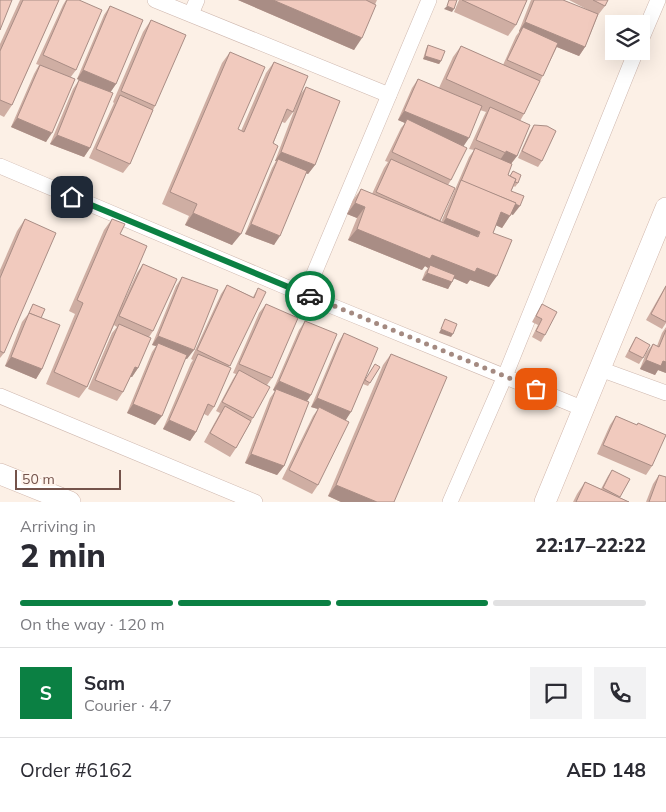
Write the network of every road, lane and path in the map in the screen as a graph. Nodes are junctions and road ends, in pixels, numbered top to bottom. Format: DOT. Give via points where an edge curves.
graph roads {
  1 [pos="155,0"];
  2 [pos="197,0"];
  3 [pos="428,0"];
  4 [pos="658,0"];
  5 [pos="191,14"];
  6 [pos="650,19"];
  7 [pos="632,60"];
  8 [pos="389,94"];
  9 [pos="0,166"];
  10 [pos="666,208"];
  11 [pos="305,294"];
  12 [pos="600,369"];
  13 [pos="505,376"];
  14 [pos="666,393"];
  15 [pos="0,396"];
  16 [pos="584,409"];
  17 [pos="0,474"];
  18 [pos="70,502"];
  19 [pos="255,502"];
  20 [pos="450,502"];
  21 [pos="545,502"];
  1 -- 5 [label="street"];
  2 -- 5 [label="street"];
  3 -- 8 [label="street"];
  4 -- 6 [label="street"];
  5 -- 8 [label="street"];
  7 -- 13 [label="street"];
  8 -- 11 [label="street"];
  9 -- 11 [label="street"];
  10 -- 12 [label="street"];
  11 -- 13 [label="street"];
  12 -- 14 [label="street"];
  12 -- 16 [label="street"];
  13 -- 16 [label="street"];
  13 -- 20 [label="street"];
  15 -- 19 [label="street"];
  16 -- 21 [label="street"];
  17 -- 18 [label="street"];
}
